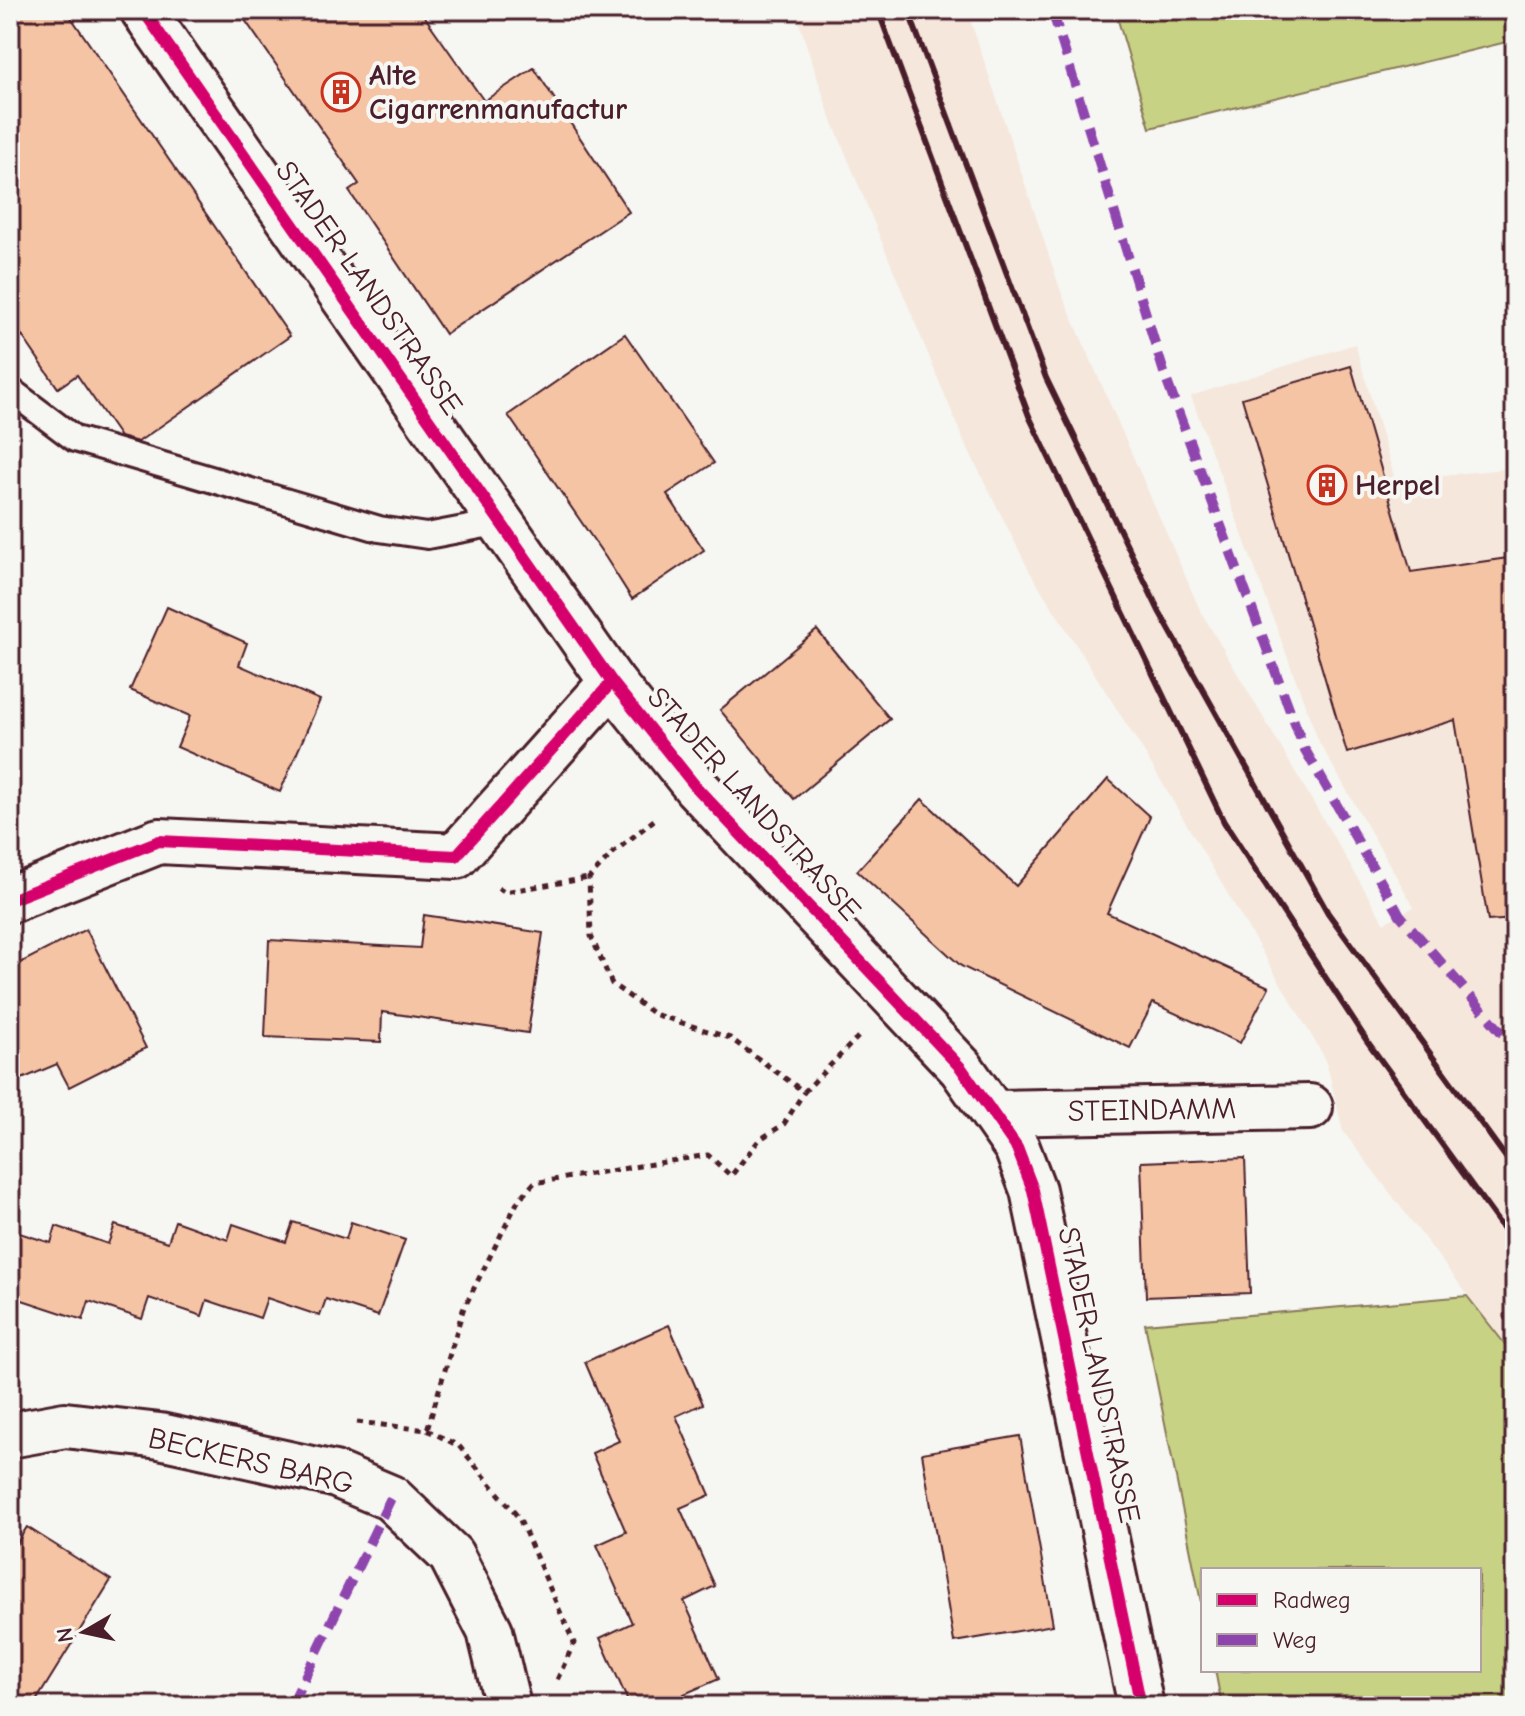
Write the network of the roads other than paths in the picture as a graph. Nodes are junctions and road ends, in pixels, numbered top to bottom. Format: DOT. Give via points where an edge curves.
graph roads {
  1 [pos="143,10"];
  2 [pos="10,390"];
  3 [pos="501,522"];
  4 [pos="612,682"];
  5 [pos="10,900"];
  6 [pos="1310,1107"];
  7 [pos="995,1113"];
  8 [pos="10,1435"];
  9 [pos="508,1706"];
  10 [pos="1141,1706"];
  1 -- 3 [label="street, STADER LANDSTRASSE"];
  2 -- 3 [label="lane" via="75,439 379,529 427,536"];
  3 -- 4 [label="street, STADER LANDSTRASSE"];
  4 -- 5 [label="street" via="456,856 159,841"];
  4 -- 7 [label="street, STADER LANDSTRASSE" via="696,787 961,1068"];
  6 -- 7 [label="street, STEINDAMM"];
  7 -- 10 [label="street, STADER LANDSTRASSE" via="1017,1148 1033,1190"];
  8 -- 9 [label="street, BECKERS BARG" via="65,1425 160,1436 334,1474 391,1498 451,1555 490,1631"];
}
